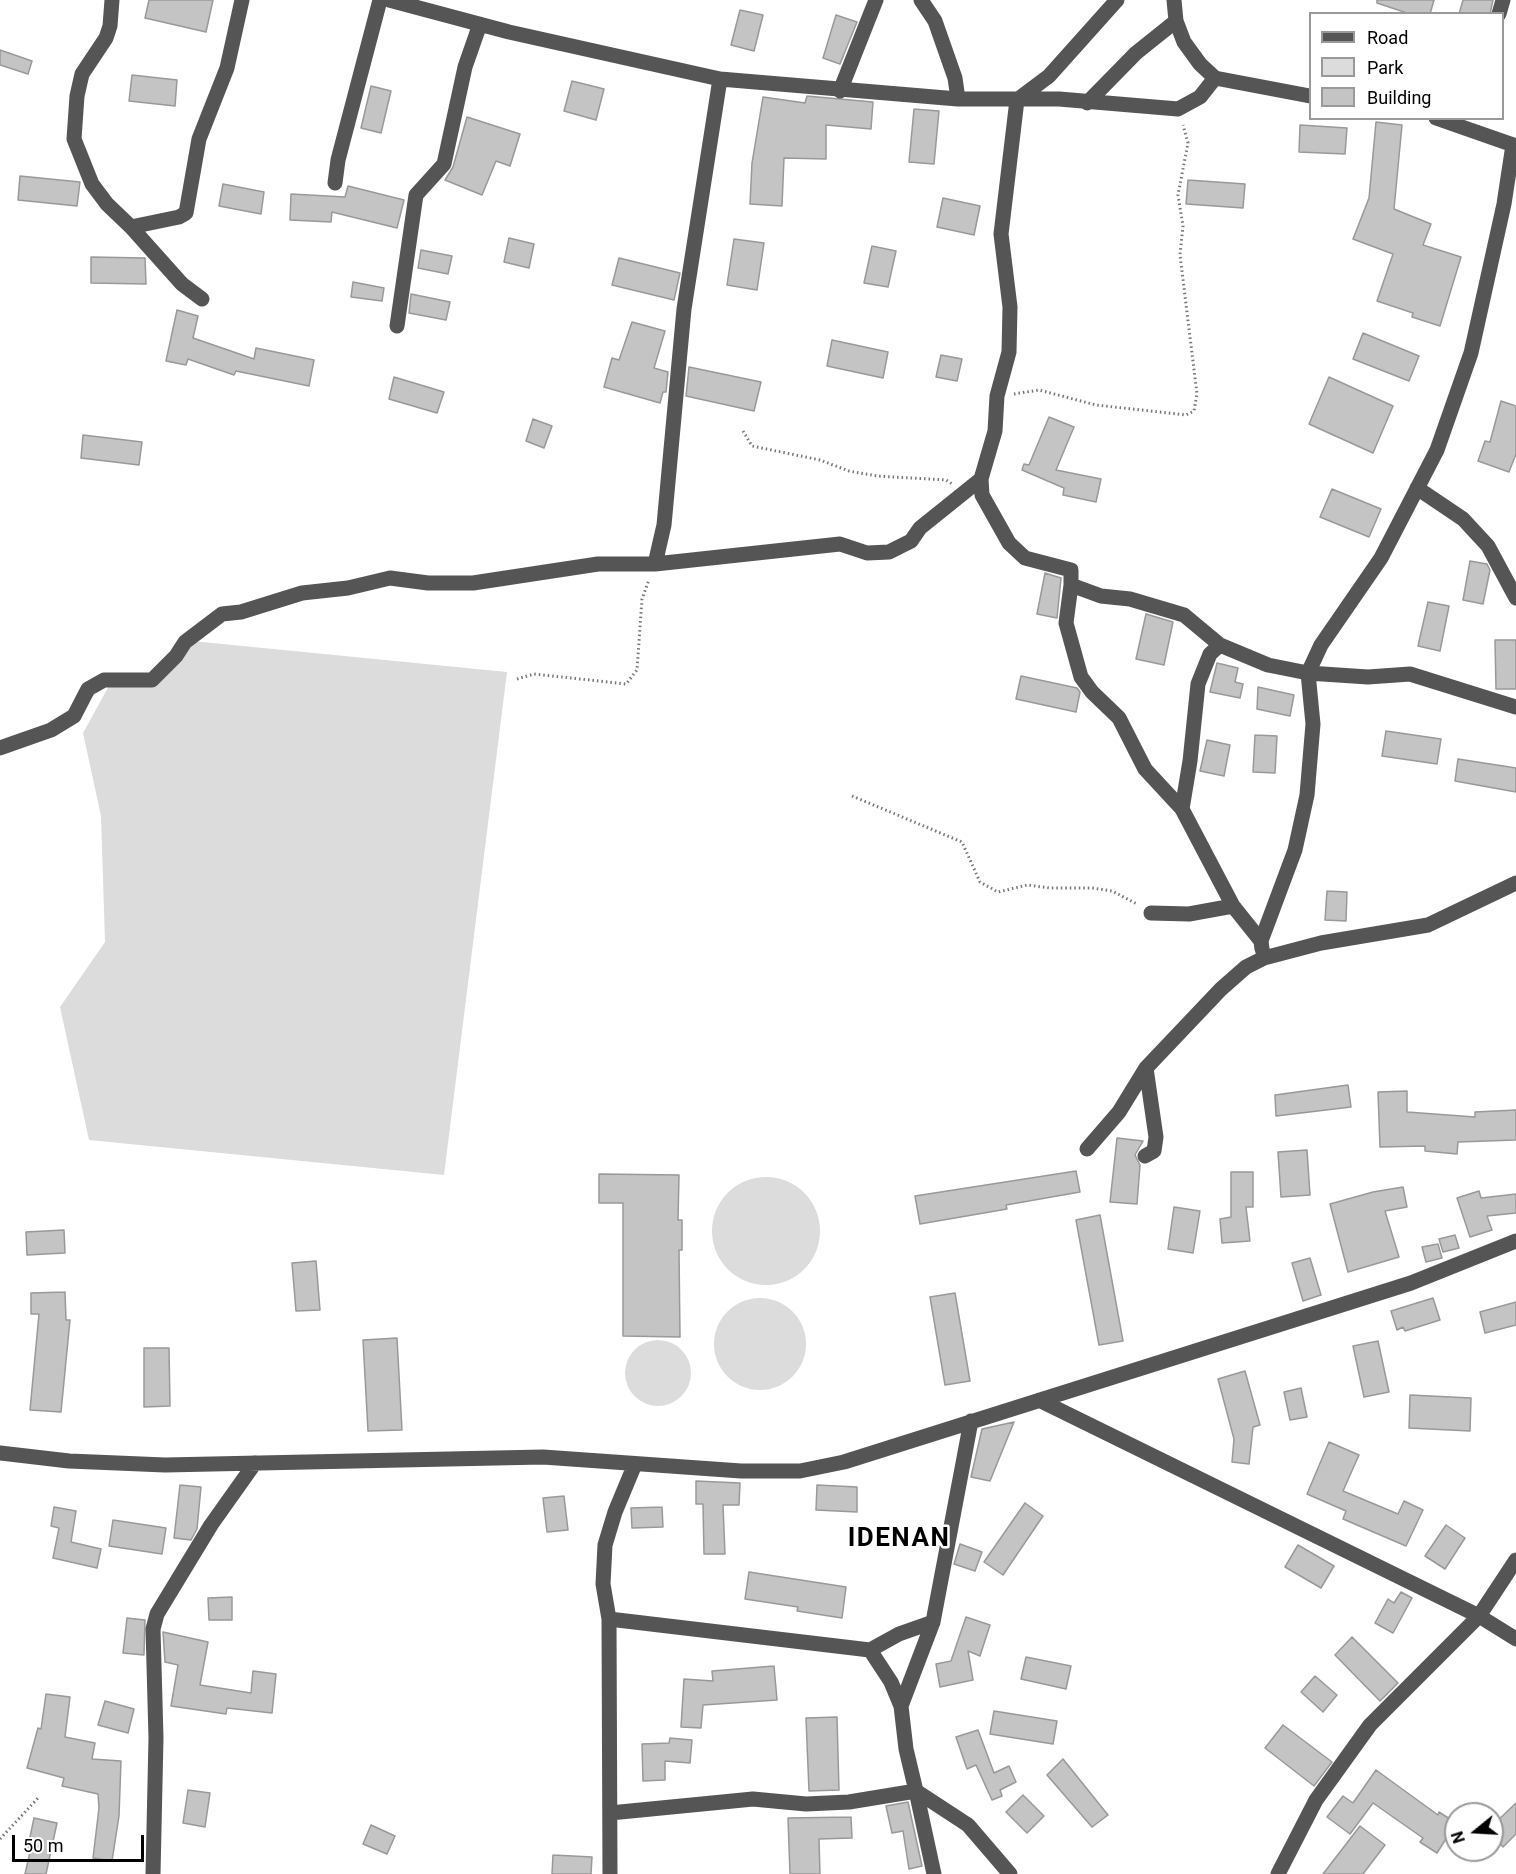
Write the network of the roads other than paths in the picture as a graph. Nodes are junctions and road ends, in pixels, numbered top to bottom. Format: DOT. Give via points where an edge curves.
graph roads {
  1 [pos="112,0"];
  2 [pos="242,0"];
  3 [pos="380,0"];
  4 [pos="389,0"];
  5 [pos="876,0"];
  6 [pos="921,0"];
  7 [pos="1118,0"];
  8 [pos="1174,0"];
  9 [pos="440,7"];
  10 [pos="1176,21"];
  11 [pos="480,24"];
  12 [pos="1215,78"];
  13 [pos="720,80"];
  14 [pos="840,91"];
  15 [pos="1309,96"];
  16 [pos="958,99"];
  17 [pos="1017,100"];
  18 [pos="1087,103"];
  19 [pos="1455,121"];
  20 [pos="1514,145"];
  21 [pos="335,183"];
  22 [pos="131,227"];
  23 [pos="202,299"];
  24 [pos="397,326"];
  25 [pos="981,479"];
  26 [pos="1417,488"];
  27 [pos="655,564"];
  28 [pos="1071,585"];
  29 [pos="1516,598"];
  30 [pos="1220,645"];
  31 [pos="1308,673"];
  32 [pos="1516,707"];
  33 [pos="0,748"];
  34 [pos="1182,809"];
  35 [pos="1516,883"];
  36 [pos="1233,906"];
  37 [pos="1151,913"];
  38 [pos="1261,941"];
  39 [pos="1264,958"];
  40 [pos="1146,1068"];
  41 [pos="1087,1149"];
  42 [pos="1145,1156"];
  43 [pos="1516,1241"];
  44 [pos="1039,1400"];
  45 [pos="971,1421"];
  46 [pos="0,1453"];
  47 [pos="255,1463"];
  48 [pos="635,1464"];
  49 [pos="1516,1560"];
  50 [pos="1479,1616"];
  51 [pos="609,1619"];
  52 [pos="933,1622"];
  53 [pos="1516,1639"];
  54 [pos="870,1650"];
  55 [pos="901,1706"];
  56 [pos="916,1791"];
  57 [pos="610,1814"];
  58 [pos="153,1874"];
  59 [pos="610,1874"];
  60 [pos="934,1874"];
  61 [pos="1010,1874"];
  62 [pos="1278,1874"];
  1 -- 22 [label="street" via="106,38 82,74 74,139 92,184"];
  2 -- 22 [label="street" via="227,68 198,139 186,213"];
  3 -- 21 [label="street"];
  4 -- 9 [label="street"];
  5 -- 14 [label="street"];
  6 -- 16 [label="street" via="939,31"];
  7 -- 17 [label="street" via="1049,76"];
  8 -- 10 [label="street"];
  9 -- 11 [label="street"];
  10 -- 12 [label="street" via="1184,42"];
  10 -- 18 [label="street" via="1136,53"];
  11 -- 13 [label="street"];
  11 -- 24 [label="street" via="465,67 444,164 416,195"];
  12 -- 15 [label="street"];
  12 -- 18 [label="street" via="1200,97 1178,109"];
  13 -- 14 [label="street"];
  13 -- 27 [label="street" via="684,309 664,525"];
  14 -- 16 [label="street"];
  16 -- 17 [label="street"];
  17 -- 18 [label="street"];
  17 -- 25 [label="street" via="1001,234 1011,331 997,396 995,431"];
  19 -- 20 [label="street"];
  20 -- 26 [label="street" via="1471,353 1437,450"];
  22 -- 23 [label="street" via="182,284"];
  25 -- 27 [label="street" via="920,528 911,541 889,552 867,553 840,544"];
  25 -- 28 [label="street" via="982,495 1009,543 1025,558 1071,570"];
  26 -- 29 [label="street" via="1463,519 1482,539"];
  26 -- 31 [label="street" via="1381,558 1321,645"];
  27 -- 33 [label="street" via="598,564 473,583 390,578 308,592 222,614 185,642 152,680 104,680 88,689 74,716 51,730"];
  28 -- 30 [label="street" via="1184,615"];
  28 -- 34 [label="street" via="1066,622 1082,677 1119,718 1145,769"];
  30 -- 31 [label="street" via="1268,665"];
  30 -- 34 [label="street" via="1210,654 1198,684"];
  31 -- 32 [label="street" via="1368,677 1410,674"];
  31 -- 38 [label="street" via="1313,724 1307,795 1295,850"];
  34 -- 36 [label="street"];
  35 -- 39 [label="street" via="1428,925 1322,943"];
  36 -- 37 [label="street" via="1189,914"];
  36 -- 38 [label="street"];
  38 -- 39 [label="street"];
  39 -- 40 [label="street" via="1246,967 1221,989"];
  40 -- 41 [label="street" via="1119,1112"];
  40 -- 42 [label="street" via="1156,1137 1154,1151"];
  43 -- 44 [label="street" via="1411,1283"];
  44 -- 45 [label="street"];
  44 -- 50 [label="street"];
  45 -- 48 [label="street" via="844,1462 800,1471"];
  45 -- 52 [label="street"];
  46 -- 47 [label="street" via="165,1465"];
  47 -- 48 [label="street" via="543,1458"];
  47 -- 58 [label="street" via="177,1579 153,1629"];
  48 -- 51 [label="street" via="606,1545 603,1584"];
  49 -- 50 [label="street"];
  50 -- 53 [label="street"];
  50 -- 62 [label="street" via="1370,1725 1316,1800"];
  51 -- 54 [label="street"];
  51 -- 57 [label="street"];
  52 -- 54 [label="street"];
  52 -- 55 [label="street"];
  54 -- 55 [label="street"];
  55 -- 56 [label="street"];
  56 -- 57 [label="street" via="849,1802 806,1804 753,1799"];
  56 -- 60 [label="street"];
  56 -- 61 [label="street" via="968,1825"];
  57 -- 59 [label="street"];
}
